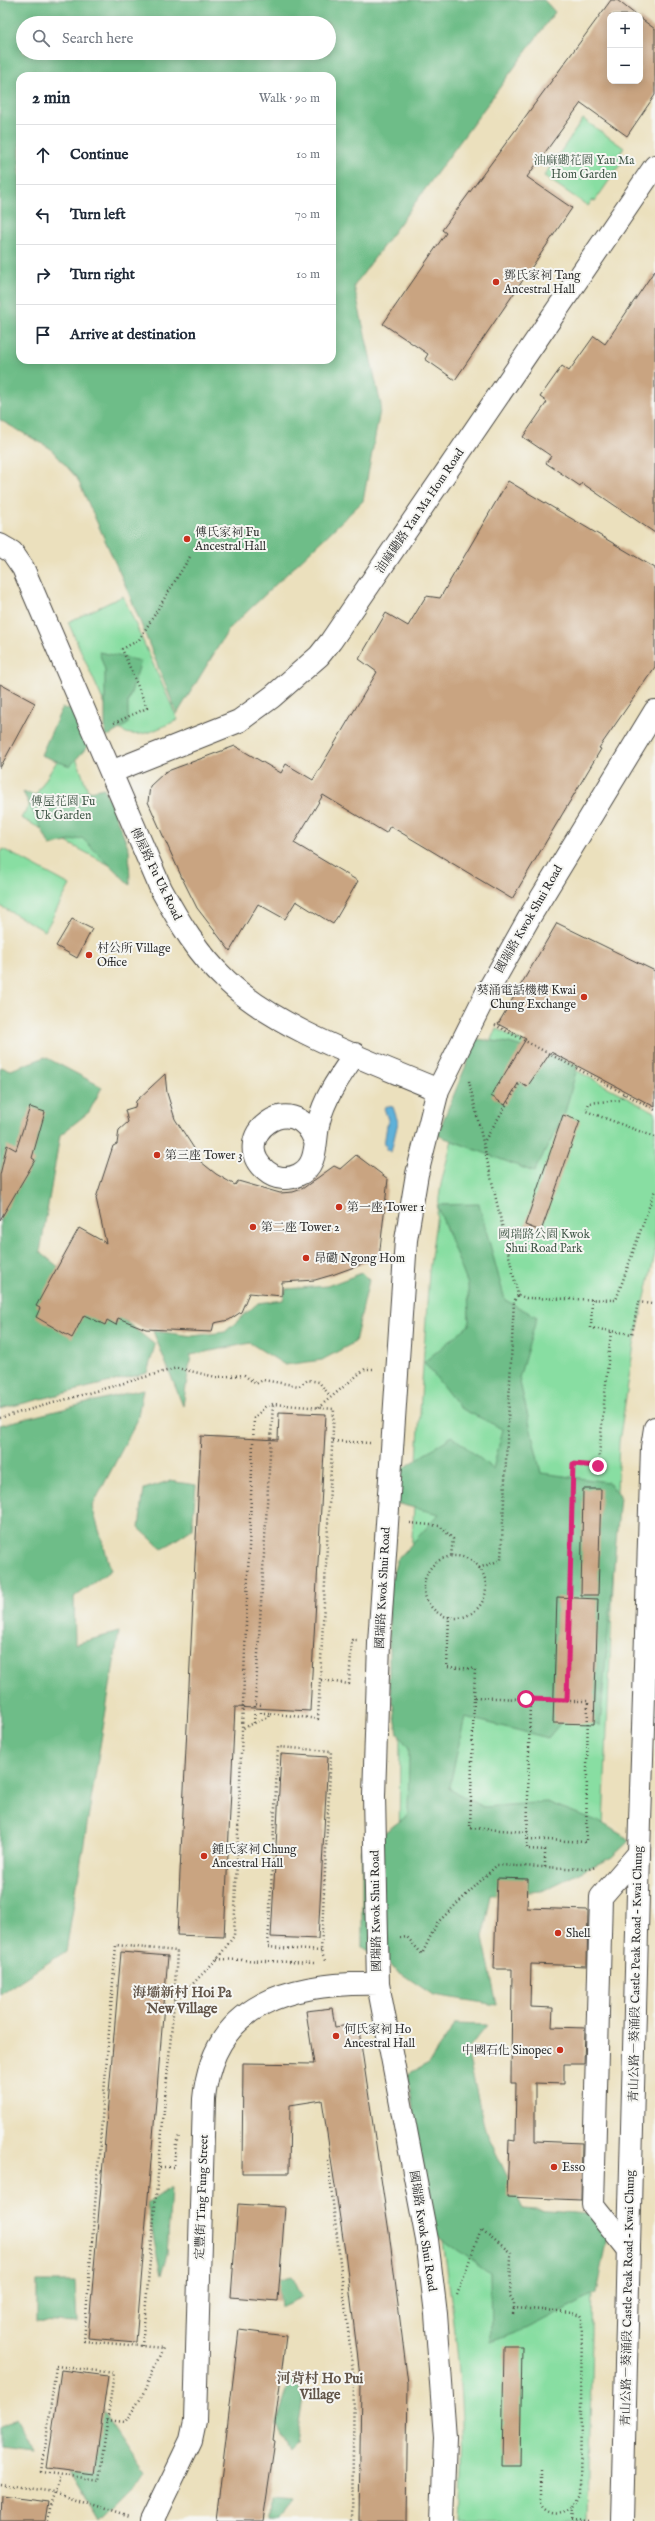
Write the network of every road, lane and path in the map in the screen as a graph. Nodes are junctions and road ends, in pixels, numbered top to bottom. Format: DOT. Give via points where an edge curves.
graph roads {
  1 [pos="655,166"];
  2 [pos="0,545"];
  3 [pos="191,555"];
  4 [pos="655,711"];
  5 [pos="108,725"];
  6 [pos="111,772"];
  7 [pos="492,1023"];
  8 [pos="355,1054"];
  9 [pos="468,1074"];
  10 [pos="519,1084"];
  11 [pos="438,1090"];
  12 [pos="624,1094"];
  13 [pos="327,1098"];
  14 [pos="655,1110"];
  15 [pos="296,1118"];
  16 [pos="655,1137"];
  17 [pos="484,1140"];
  18 [pos="315,1141"];
  19 [pos="655,1190"];
  20 [pos="518,1295"];
  21 [pos="592,1299"];
  22 [pos="652,1304"];
  23 [pos="611,1331"];
  24 [pos="379,1369"];
  25 [pos="330,1396"];
  26 [pos="274,1404"];
  27 [pos="318,1408"];
  28 [pos="0,1418"];
  29 [pos="655,1428"];
  30 [pos="333,1441"];
  31 [pos="367,1442"];
  32 [pos="406,1523"];
  33 [pos="451,1556"];
  34 [pos="479,1568"];
  35 [pos="449,1616"];
  36 [pos="352,1640"];
  37 [pos="321,1680"];
  38 [pos="474,1697"];
  39 [pos="530,1699"];
  40 [pos="567,1700"];
  41 [pos="255,1704"];
  42 [pos="269,1713"];
  43 [pos="254,1723"];
  44 [pos="241,1729"];
  45 [pos="528,1832"];
  46 [pos="528,1839"];
  47 [pos="638,1853"];
  48 [pos="603,1865"];
  49 [pos="545,1867"];
  50 [pos="400,1938"];
  51 [pos="321,1951"];
  52 [pos="217,1959"];
  53 [pos="236,1960"];
  54 [pos="326,1964"];
  55 [pos="378,1984"];
  56 [pos="174,2003"];
  57 [pos="328,2161"];
  58 [pos="629,2250"];
  59 [pos="456,2298"];
  60 [pos="514,2308"];
  61 [pos="513,2314"];
  62 [pos="142,2346"];
  63 [pos="107,2420"];
  64 [pos="541,2470"];
  65 [pos="61,2475"];
  66 [pos="0,2484"];
  67 [pos="54,2492"];
  68 [pos="573,2507"];
  69 [pos="129,2517"];
  70 [pos="572,2520"];
  71 [pos="591,2520"];
  72 [pos="48,2521"];
  73 [pos="152,2521"];
  74 [pos="352,2521"];
  75 [pos="442,2521"];
  76 [pos="622,2521"];
  1 -- 6 [label="street, 油麻磡路 Yau Ma Hom Road" via="319,656 272,697 239,721"];
  2 -- 6 [label="street, 傅屋路 Fu Uk Road" via="12,552 23,568"];
  3 -- 5 [label="path" via="139,640 122,649 147,708"];
  4 -- 11 [label="street, 國瑞路 Kwok Shui Road" via="529,918 485,996"];
  6 -- 8 [label="street, 傅屋路 Fu Uk Road" via="161,889 179,923 204,956 226,981 254,1004"];
  7 -- 12 [label="path"];
  8 -- 11 [label="street, 傅屋路 Fu Uk Road"];
  8 -- 13 [label="street"];
  9 -- 17 [label="path"];
  10 -- 17 [label="path"];
  11 -- 55 [label="street, 國瑞路 Kwok Shui Road" via="417,1174 406,1240 385,1548 374,1796"];
  12 -- 14 [label="path"];
  12 -- 16 [label="path" via="622,1100 589,1103 586,1111"];
  13 -- 15 [label="street" via="307,1114"];
  13 -- 18 [label="street"];
  15 -- 18 [label="street" via="305,1124"];
  15 -- 18 [label="street" via="276,1117 266,1122 259,1130 254,1150 262,1168 279,1178 299,1175 313,1160"];
  17 -- 20 [label="path"];
  19 -- 21 [label="path" via="616,1300"];
  20 -- 21 [label="path" via="526,1298"];
  20 -- 34 [label="path" via="514,1301 501,1560"];
  21 -- 23 [label="path" via="591,1328"];
  22 -- 23 [label="path" via="638,1302 632,1334"];
  23 -- 40 [label="path" via="598,1466 573,1464"];
  24 -- 25 [label="path" via="365,1368"];
  25 -- 27 [label="path"];
  25 -- 28 [label="path" via="319,1382 308,1380 299,1386 263,1380 256,1384 244,1375 216,1377 177,1368"];
  26 -- 27 [label="path"];
  26 -- 41 [label="path"];
  26 -- 44 [label="path" via="265,1407 254,1418"];
  27 -- 30 [label="path" via="334,1409"];
  29 -- 47 [label="street, 青山公路－葵涌段 Castle Peak Road – Kwai Chung" via="652,1447"];
  30 -- 31 [label="path"];
  30 -- 37 [label="path"];
  32 -- 33 [label="path" via="440,1526 453,1539"];
  33 -- 34 [label="path" via="468,1558"];
  33 -- 35 [label="path" via="438,1561 431,1568 425,1586 430,1604 436,1611"];
  34 -- 35 [label="path" via="486,1584 481,1604 464,1616"];
  35 -- 38 [label="path" via="447,1667 475,1669"];
  36 -- 37 [label="path" via="349,1684"];
  37 -- 42 [label="path" via="318,1719"];
  38 -- 39 [label="path"];
  38 -- 45 [label="path" via="470,1828"];
  39 -- 40 [label="path"];
  39 -- 45 [label="path"];
  40 -- 46 [label="path" via="588,1701 586,1842"];
  41 -- 42 [label="path" via="261,1705 261,1713"];
  41 -- 43 [label="path"];
  42 -- 43 [label="path" via="268,1717"];
  43 -- 44 [label="path"];
  44 -- 52 [label="path" via="234,1936"];
  45 -- 46 [label="path"];
  46 -- 49 [label="path" via="527,1849 545,1850"];
  47 -- 58 [label="street, 青山公路－葵涌段 Castle Peak Road – Kwai Chung"];
  47 -- 58 [label="street" via="601,1897 593,2205"];
  48 -- 49 [label="path" via="589,1869"];
  49 -- 50 [label="path" via="497,1865 437,1923 422,1954 408,1937"];
  51 -- 51 [label="path" via="331,1750 278,1747 268,1947"];
  51 -- 54 [label="path"];
  52 -- 53 [label="path"];
  52 -- 56 [label="path"];
  55 -- 73 [label="street, 定豐街 Ting Fung Street" via="342,1983 301,1990 264,2002 239,2018 222,2041 214,2060 206,2080 204,2098 194,2421 191,2440"];
  55 -- 75 [label="street, 國瑞路 Kwok Shui Road" via="427,2240 436,2314 445,2438"];
  56 -- 62 [label="path" via="161,2167"];
  56 -- 62 [label="path" via="178,1951 116,1945 84,2341"];
  57 -- 74 [label="path" via="354,2380"];
  58 -- 76 [label="street, 青山公路－葵涌段 Castle Peak Road – Kwai Chung"];
  59 -- 60 [label="path" via="481,2229 511,2253 510,2296"];
  60 -- 61 [label="path"];
  60 -- 68 [label="path" via="572,2312 582,2318 580,2493"];
  62 -- 63 [label="path" via="163,2348 141,2398 125,2422"];
  63 -- 65 [label="path" via="99,2480"];
  63 -- 65 [label="path" via="114,2373 56,2366 42,2472"];
  64 -- 68 [label="path" via="543,2506 556,2513 566,2512"];
  65 -- 67 [label="path"];
  66 -- 67 [label="path"];
  67 -- 69 [label="path"];
  67 -- 72 [label="path"];
  68 -- 70 [label="path"];
  70 -- 71 [label="path"];
}
